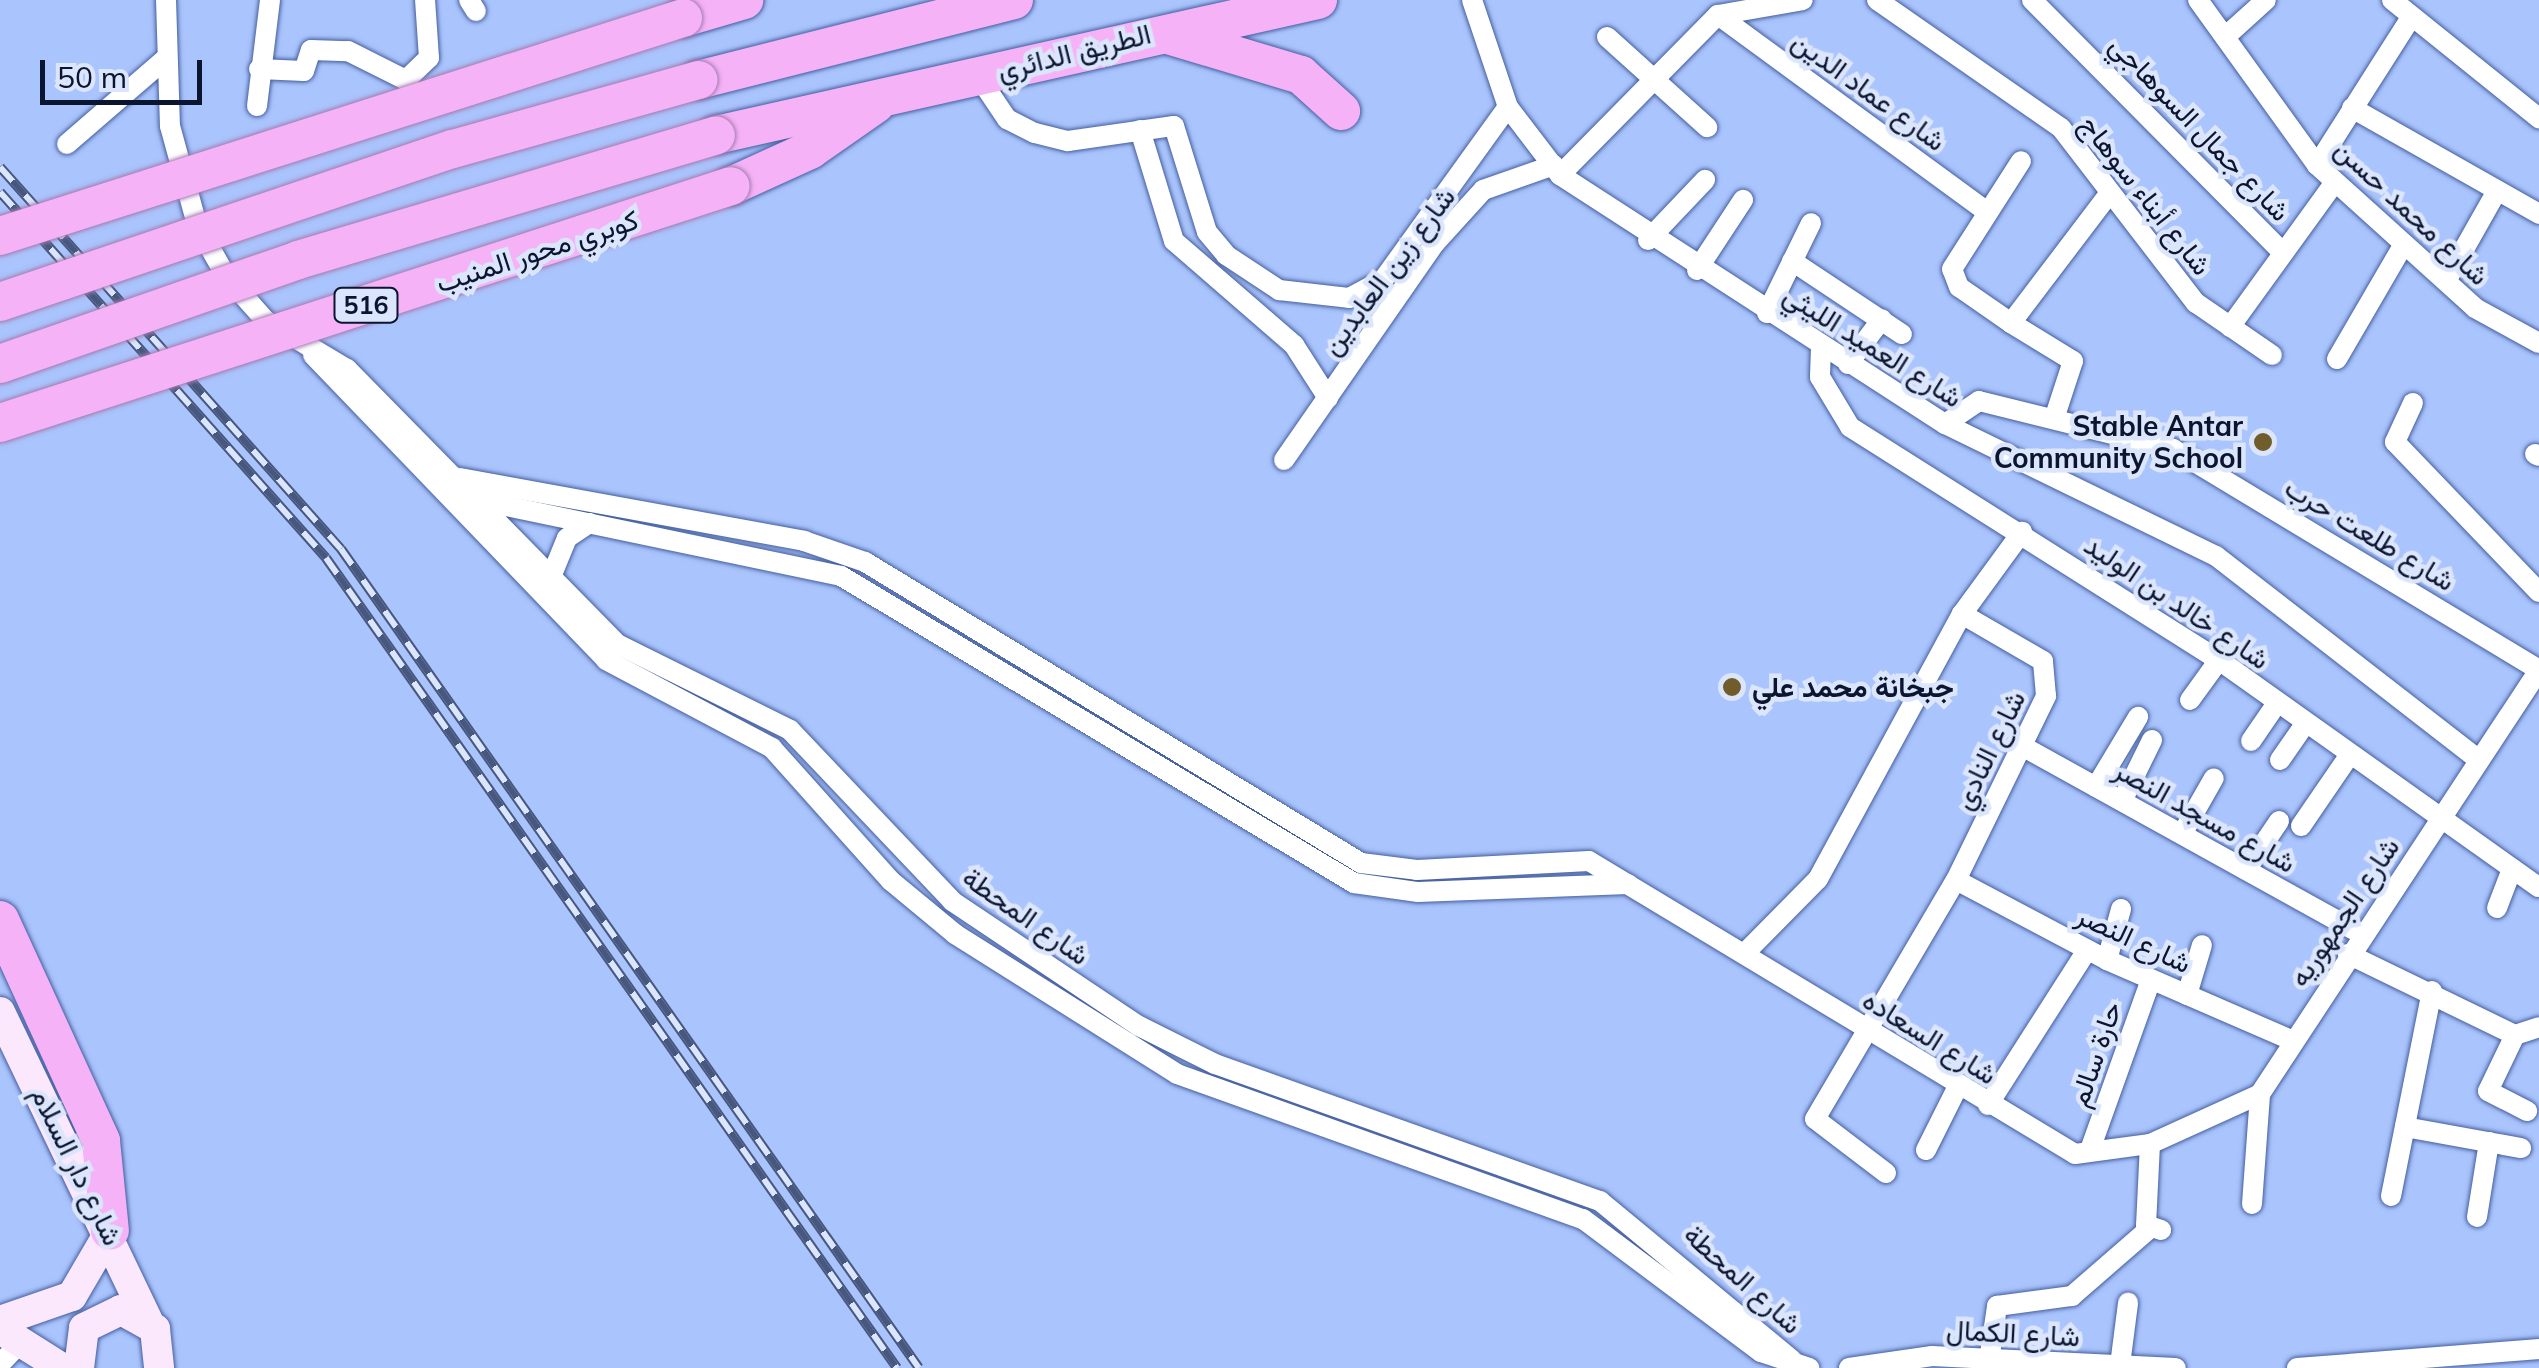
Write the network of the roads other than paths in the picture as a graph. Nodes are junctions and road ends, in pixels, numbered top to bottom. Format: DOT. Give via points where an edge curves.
graph roads {
  1 [pos="166,0"];
  2 [pos="270,0"];
  3 [pos="425,0"];
  4 [pos="744,0"];
  5 [pos="1014,0"];
  6 [pos="1318,0"];
  7 [pos="1472,0"];
  8 [pos="1803,0"];
  9 [pos="1878,0"];
  10 [pos="2032,0"];
  11 [pos="2198,0"];
  12 [pos="2266,0"];
  13 [pos="2392,0"];
  14 [pos="1718,15"];
  15 [pos="2410,19"];
  16 [pos="1156,32"];
  17 [pos="2225,37"];
  18 [pos="1607,38"];
  19 [pos="165,58"];
  20 [pos="259,69"];
  21 [pos="978,76"];
  22 [pos="1654,80"];
  23 [pos="888,94"];
  24 [pos="256,106"];
  25 [pos="1508,108"];
  26 [pos="2352,108"];
  27 [pos="1341,111"];
  28 [pos="2539,118"];
  29 [pos="1707,127"];
  30 [pos="1140,130"];
  31 [pos="716,135"];
  32 [pos="67,144"];
  33 [pos="2022,161"];
  34 [pos="2317,164"];
  35 [pos="1557,170"];
  36 [pos="1705,180"];
  37 [pos="2334,182"];
  38 [pos="731,186"];
  39 [pos="2497,191"];
  40 [pos="2108,194"];
  41 [pos="1744,200"];
  42 [pos="1987,212"];
  43 [pos="2539,214"];
  44 [pos="1811,224"];
  45 [pos="0,236"];
  46 [pos="1648,240"];
  47 [pos="2404,244"];
  48 [pos="2283,253"];
  49 [pos="1792,261"];
  50 [pos="1697,270"];
  51 [pos="2446,282"];
  52 [pos="1280,290"];
  53 [pos="0,302"];
  54 [pos="1767,314"];
  55 [pos="1263,318"];
  56 [pos="1882,319"];
  57 [pos="2010,323"];
  58 [pos="2230,327"];
  59 [pos="1902,334"];
  60 [pos="2539,343"];
  61 [pos="1821,347"];
  62 [pos="2272,354"];
  63 [pos="313,356"];
  64 [pos="2336,359"];
  65 [pos="0,364"];
  66 [pos="1848,364"];
  67 [pos="1328,398"];
  68 [pos="2413,403"];
  69 [pos="2054,419"];
  70 [pos="1,423"];
  71 [pos="1945,424"];
  72 [pos="1284,460"];
  73 [pos="459,478"];
  74 [pos="438,490"];
  75 [pos="478,500"];
  76 [pos="590,524"];
  77 [pos="2022,532"];
  78 [pos="551,577"];
  79 [pos="2539,592"];
  80 [pos="1962,614"];
  81 [pos="2219,660"];
  82 [pos="2539,670"];
  83 [pos="2190,700"];
  84 [pos="2277,702"];
  85 [pos="2138,717"];
  86 [pos="2305,724"];
  87 [pos="2152,740"];
  88 [pos="2250,741"];
  89 [pos="2022,746"];
  90 [pos="2349,756"];
  91 [pos="2280,760"];
  92 [pos="2479,760"];
  93 [pos="2214,778"];
  94 [pos="2096,787"];
  95 [pos="2122,801"];
  96 [pos="2279,821"];
  97 [pos="2438,821"];
  98 [pos="2300,826"];
  99 [pos="2182,834"];
  100 [pos="2512,869"];
  101 [pos="2246,870"];
  102 [pos="1489,875"];
  103 [pos="1956,880"];
  104 [pos="1630,884"];
  105 [pos="2539,886"];
  106 [pos="2497,908"];
  107 [pos="2122,909"];
  108 [pos="0,920"];
  109 [pos="2361,934"];
  110 [pos="2202,945"];
  111 [pos="2087,950"];
  112 [pos="1744,954"];
  113 [pos="2348,954"];
  114 [pos="2107,960"];
  115 [pos="2151,979"];
  116 [pos="2432,992"];
  117 [pos="2187,995"];
  118 [pos="0,1012"];
  119 [pos="2539,1027"];
  120 [pos="1863,1028"];
  121 [pos="2515,1036"];
  122 [pos="2292,1040"];
  123 [pos="1958,1086"];
  124 [pos="2260,1094"];
  125 [pos="1988,1105"];
  126 [pos="2527,1111"];
  127 [pos="2405,1127"];
  128 [pos="2489,1142"];
  129 [pos="2150,1144"];
  130 [pos="2092,1148"];
  131 [pos="2521,1148"];
  132 [pos="1926,1150"];
  133 [pos="1886,1173"];
  134 [pos="2390,1196"];
  135 [pos="2252,1204"];
  136 [pos="2478,1217"];
  137 [pos="110,1231"];
  138 [pos="2128,1303"];
  139 [pos="5,1339"];
  140 [pos="2539,1349"];
  141 [pos="160,1351"];
  142 [pos="2501,1359"];
  143 [pos="1932,1362"];
  144 [pos="1800,1364"];
  145 [pos="1989,1364"];
  146 [pos="2425,1364"];
  147 [pos="2046,1365"];
  148 [pos="2120,1365"];
  149 [pos="2344,1367"];
  150 [pos="62,1368"];
  151 [pos="79,1368"];
  152 [pos="1848,1368"];
  153 [pos="2176,1368"];
  154 [pos="2297,1368"];
  1 -- 19 [label="street"];
  2 -- 20 [label="street"];
  3 -- 20 [label="street" via="429,58 400,80 348,52 311,50 304,70"];
  4 -- 45 [label="highway, bridge"];
  5 -- 53 [label="highway, bridge" via="453,149"];
  6 -- 16 [label="highway, الطريق الدائري / 516"];
  7 -- 25 [label="street, شارع العميد الليثي"];
  8 -- 14 [label="street"];
  9 -- 40 [label="street, شارع أبناء سوهاج" via="2061,128"];
  10 -- 48 [label="street, شارع جمال السوهاجي"];
  11 -- 17 [label="street, شارع محمد حسن"];
  12 -- 17 [label="street"];
  13 -- 15 [label="street"];
  14 -- 22 [label="street, شارع زين العابدين"];
  14 -- 42 [label="street, شارع عماد الدين"];
  15 -- 26 [label="street"];
  15 -- 28 [label="street"];
  16 -- 21 [label="highway, الطريق الدائري / 516"];
  16 -- 27 [label="highway" via="1301,75"];
  17 -- 34 [label="street, شارع محمد حسن"];
  18 -- 22 [label="street"];
  19 -- 32 [label="street"];
  19 -- 63 [label="street" via="170,126 197,225 265,320"];
  20 -- 24 [label="street"];
  21 -- 23 [label="highway, الطريق الدائري / 516"];
  21 -- 30 [label="street" via="1006,119 1035,132 1068,141"];
  22 -- 29 [label="street"];
  22 -- 35 [label="street, شارع زين العابدين"];
  23 -- 31 [label="highway, الطريق الدائري / 516"];
  23 -- 38 [label="highway, الطريق الدائري / 516" via="810,150"];
  25 -- 35 [label="street, شارع العميد الليثي"];
  25 -- 52 [label="street, شارع زين العابدين" via="1368,293"];
  26 -- 34 [label="street"];
  26 -- 39 [label="street"];
  30 -- 52 [label="street" via="1174,126 1208,232"];
  30 -- 55 [label="street, شارع زين العابدين" via="1174,241"];
  31 -- 65 [label="highway, كوبري محور المنيب / 516, bridge" via="298,260"];
  33 -- 42 [label="street"];
  34 -- 37 [label="street, شارع محمد حسن"];
  35 -- 46 [label="street, شارع العميد الليثي"];
  35 -- 67 [label="street, شارع زين العابدين" via="1484,190"];
  36 -- 46 [label="street"];
  37 -- 47 [label="street, شارع محمد حسن"];
  37 -- 48 [label="street"];
  38 -- 70 [label="highway, كوبري محور المنيب / 516, bridge"];
  39 -- 43 [label="street"];
  39 -- 51 [label="street"];
  40 -- 57 [label="street"];
  40 -- 58 [label="street, شارع أبناء سوهاج" via="2196,303"];
  41 -- 50 [label="street"];
  42 -- 57 [label="street" via="1956,258 1953,280"];
  44 -- 49 [label="street"];
  46 -- 50 [label="street, شارع العميد الليثي"];
  47 -- 51 [label="street, شارع محمد حسن"];
  47 -- 64 [label="street"];
  48 -- 58 [label="street"];
  49 -- 54 [label="street"];
  49 -- 56 [label="street"];
  50 -- 54 [label="street, شارع العميد الليثي"];
  51 -- 60 [label="street, شارع محمد حسن"];
  52 -- 55 [label="street"];
  54 -- 61 [label="street, شارع العميد الليثي"];
  55 -- 67 [label="street, شارع زين العابدين"];
  56 -- 59 [label="street"];
  56 -- 66 [label="street"];
  57 -- 69 [label="street" via="2073,361"];
  58 -- 62 [label="street, شارع أبناء سوهاج"];
  61 -- 66 [label="street, شارع العميد الليثي"];
  61 -- 77 [label="street, شارع خالد بن الوليد" via="1820,377 1850,427"];
  63 -- 73 [label="street, شارع المحطة" via="347,368"];
  63 -- 74 [label="street, شارع المحطة"];
  66 -- 71 [label="street, شارع العميد الليثي"];
  67 -- 72 [label="street, شارع زين العابدين"];
  68 -- 79 [label="street" via="2395,442"];
  69 -- 71 [label="street, شارع طلعت حرب" via="1979,401"];
  69 -- 82 [label="street, شارع طلعت حرب" via="2195,459"];
  71 -- 92 [label="street, شارع العميد الليثي" via="2216,556"];
  73 -- 75 [label="street, شارع المحطة"];
  73 -- 102 [label="street" via="835,550 894,576 1344,856 1398,870"];
  74 -- 75 [label="street"];
  74 -- 144 [label="street, شارع المحطة" via="606,660 772,748 911,900 1123,1044 1206,1086 1582,1219 1761,1352"];
  75 -- 76 [label="street"];
  75 -- 78 [label="street, شارع المحطة"];
  76 -- 78 [label="street" via="566,538"];
  76 -- 102 [label="street" via="770,554 874,591 1354,882 1397,892"];
  77 -- 80 [label="street"];
  77 -- 81 [label="street, شارع خالد بن الوليد"];
  78 -- 144 [label="street, شارع المحطة" via="646,665 790,730 952,901 1107,1006 1214,1064 1600,1201"];
  80 -- 89 [label="street, شارع النادي" via="2034,653 2048,672"];
  80 -- 112 [label="street" via="1818,879"];
  81 -- 83 [label="street"];
  81 -- 84 [label="street, شارع خالد بن الوليد"];
  82 -- 92 [label="street, شارع الجمهوريه"];
  84 -- 86 [label="street, شارع خالد بن الوليد"];
  84 -- 88 [label="street"];
  85 -- 94 [label="street"];
  86 -- 90 [label="street, شارع خالد بن الوليد"];
  86 -- 91 [label="street"];
  87 -- 95 [label="street"];
  89 -- 94 [label="street, شارع مسجد النصر"];
  89 -- 103 [label="street, شارع النادي"];
  90 -- 97 [label="street, شارع خالد بن الوليد"];
  90 -- 98 [label="street"];
  92 -- 97 [label="street, شارع الجمهوريه"];
  93 -- 99 [label="street"];
  94 -- 95 [label="street, شارع مسجد النصر"];
  95 -- 99 [label="street, شارع مسجد النصر"];
  96 -- 101 [label="street"];
  97 -- 100 [label="street, شارع خالد بن الوليد"];
  97 -- 109 [label="street, شارع الجمهوريه"];
  99 -- 101 [label="street, شارع مسجد النصر"];
  100 -- 105 [label="street, شارع خالد بن الوليد"];
  100 -- 106 [label="street"];
  101 -- 109 [label="street, شارع مسجد النصر"];
  102 -- 104 [label="street"];
  102 -- 104 [label="street, شارع السعاده" via="1589,861"];
  103 -- 111 [label="street, شارع النصر"];
  103 -- 120 [label="street, شارع النادي"];
  104 -- 112 [label="street, شارع السعاده"];
  107 -- 114 [label="street"];
  108 -- 137 [label="highway" via="86,1098 107,1171"];
  109 -- 113 [label="street, شارع الجمهوريه"];
  110 -- 117 [label="street"];
  111 -- 114 [label="street, شارع النصر"];
  111 -- 125 [label="street"];
  112 -- 120 [label="street, شارع السعاده"];
  113 -- 116 [label="street"];
  113 -- 122 [label="street, شارع الجمهوريه"];
  114 -- 115 [label="street, شارع النصر"];
  115 -- 117 [label="street, شارع النصر"];
  115 -- 130 [label="street, حارة سالم"];
  116 -- 121 [label="street"];
  116 -- 127 [label="street"];
  117 -- 122 [label="street, شارع النصر"];
  118 -- 137 [label="main road, شارع دار السلام"];
  119 -- 121 [label="street"];
  120 -- 123 [label="street, شارع السعاده"];
  120 -- 133 [label="street, شارع النادي" via="1815,1124"];
  121 -- 126 [label="street" via="2488,1092"];
  122 -- 124 [label="street, شارع الجمهوريه"];
  123 -- 125 [label="street, شارع السعاده"];
  123 -- 132 [label="street"];
  124 -- 129 [label="street, شارع السعاده"];
  124 -- 135 [label="street, شارع الجمهوريه"];
  125 -- 130 [label="street, شارع السعاده" via="2075,1154"];
  127 -- 128 [label="street"];
  127 -- 134 [label="street"];
  128 -- 131 [label="street"];
  128 -- 136 [label="street"];
  129 -- 130 [label="street, شارع السعاده"];
  129 -- 145 [label="street" via="2156,1230 2072,1296 1997,1306"];
  137 -- 139 [label="main road" via="96,1270 72,1296"];
  137 -- 141 [label="main road, شارع دار السلام"];
  138 -- 148 [label="street"];
  139 -- 150 [label="main road"];
  140 -- 142 [label="street"];
  141 -- 151 [label="main road" via="120,1310 91,1320 76,1348"];
  142 -- 146 [label="street"];
  143 -- 145 [label="street, شارع الكمال"];
  143 -- 152 [label="street, شارع الكمال"];
  145 -- 147 [label="street, شارع الكمال"];
  146 -- 149 [label="street"];
  147 -- 148 [label="street, شارع الكمال"];
  148 -- 153 [label="street, شارع الكمال"];
  149 -- 154 [label="street"];
}
